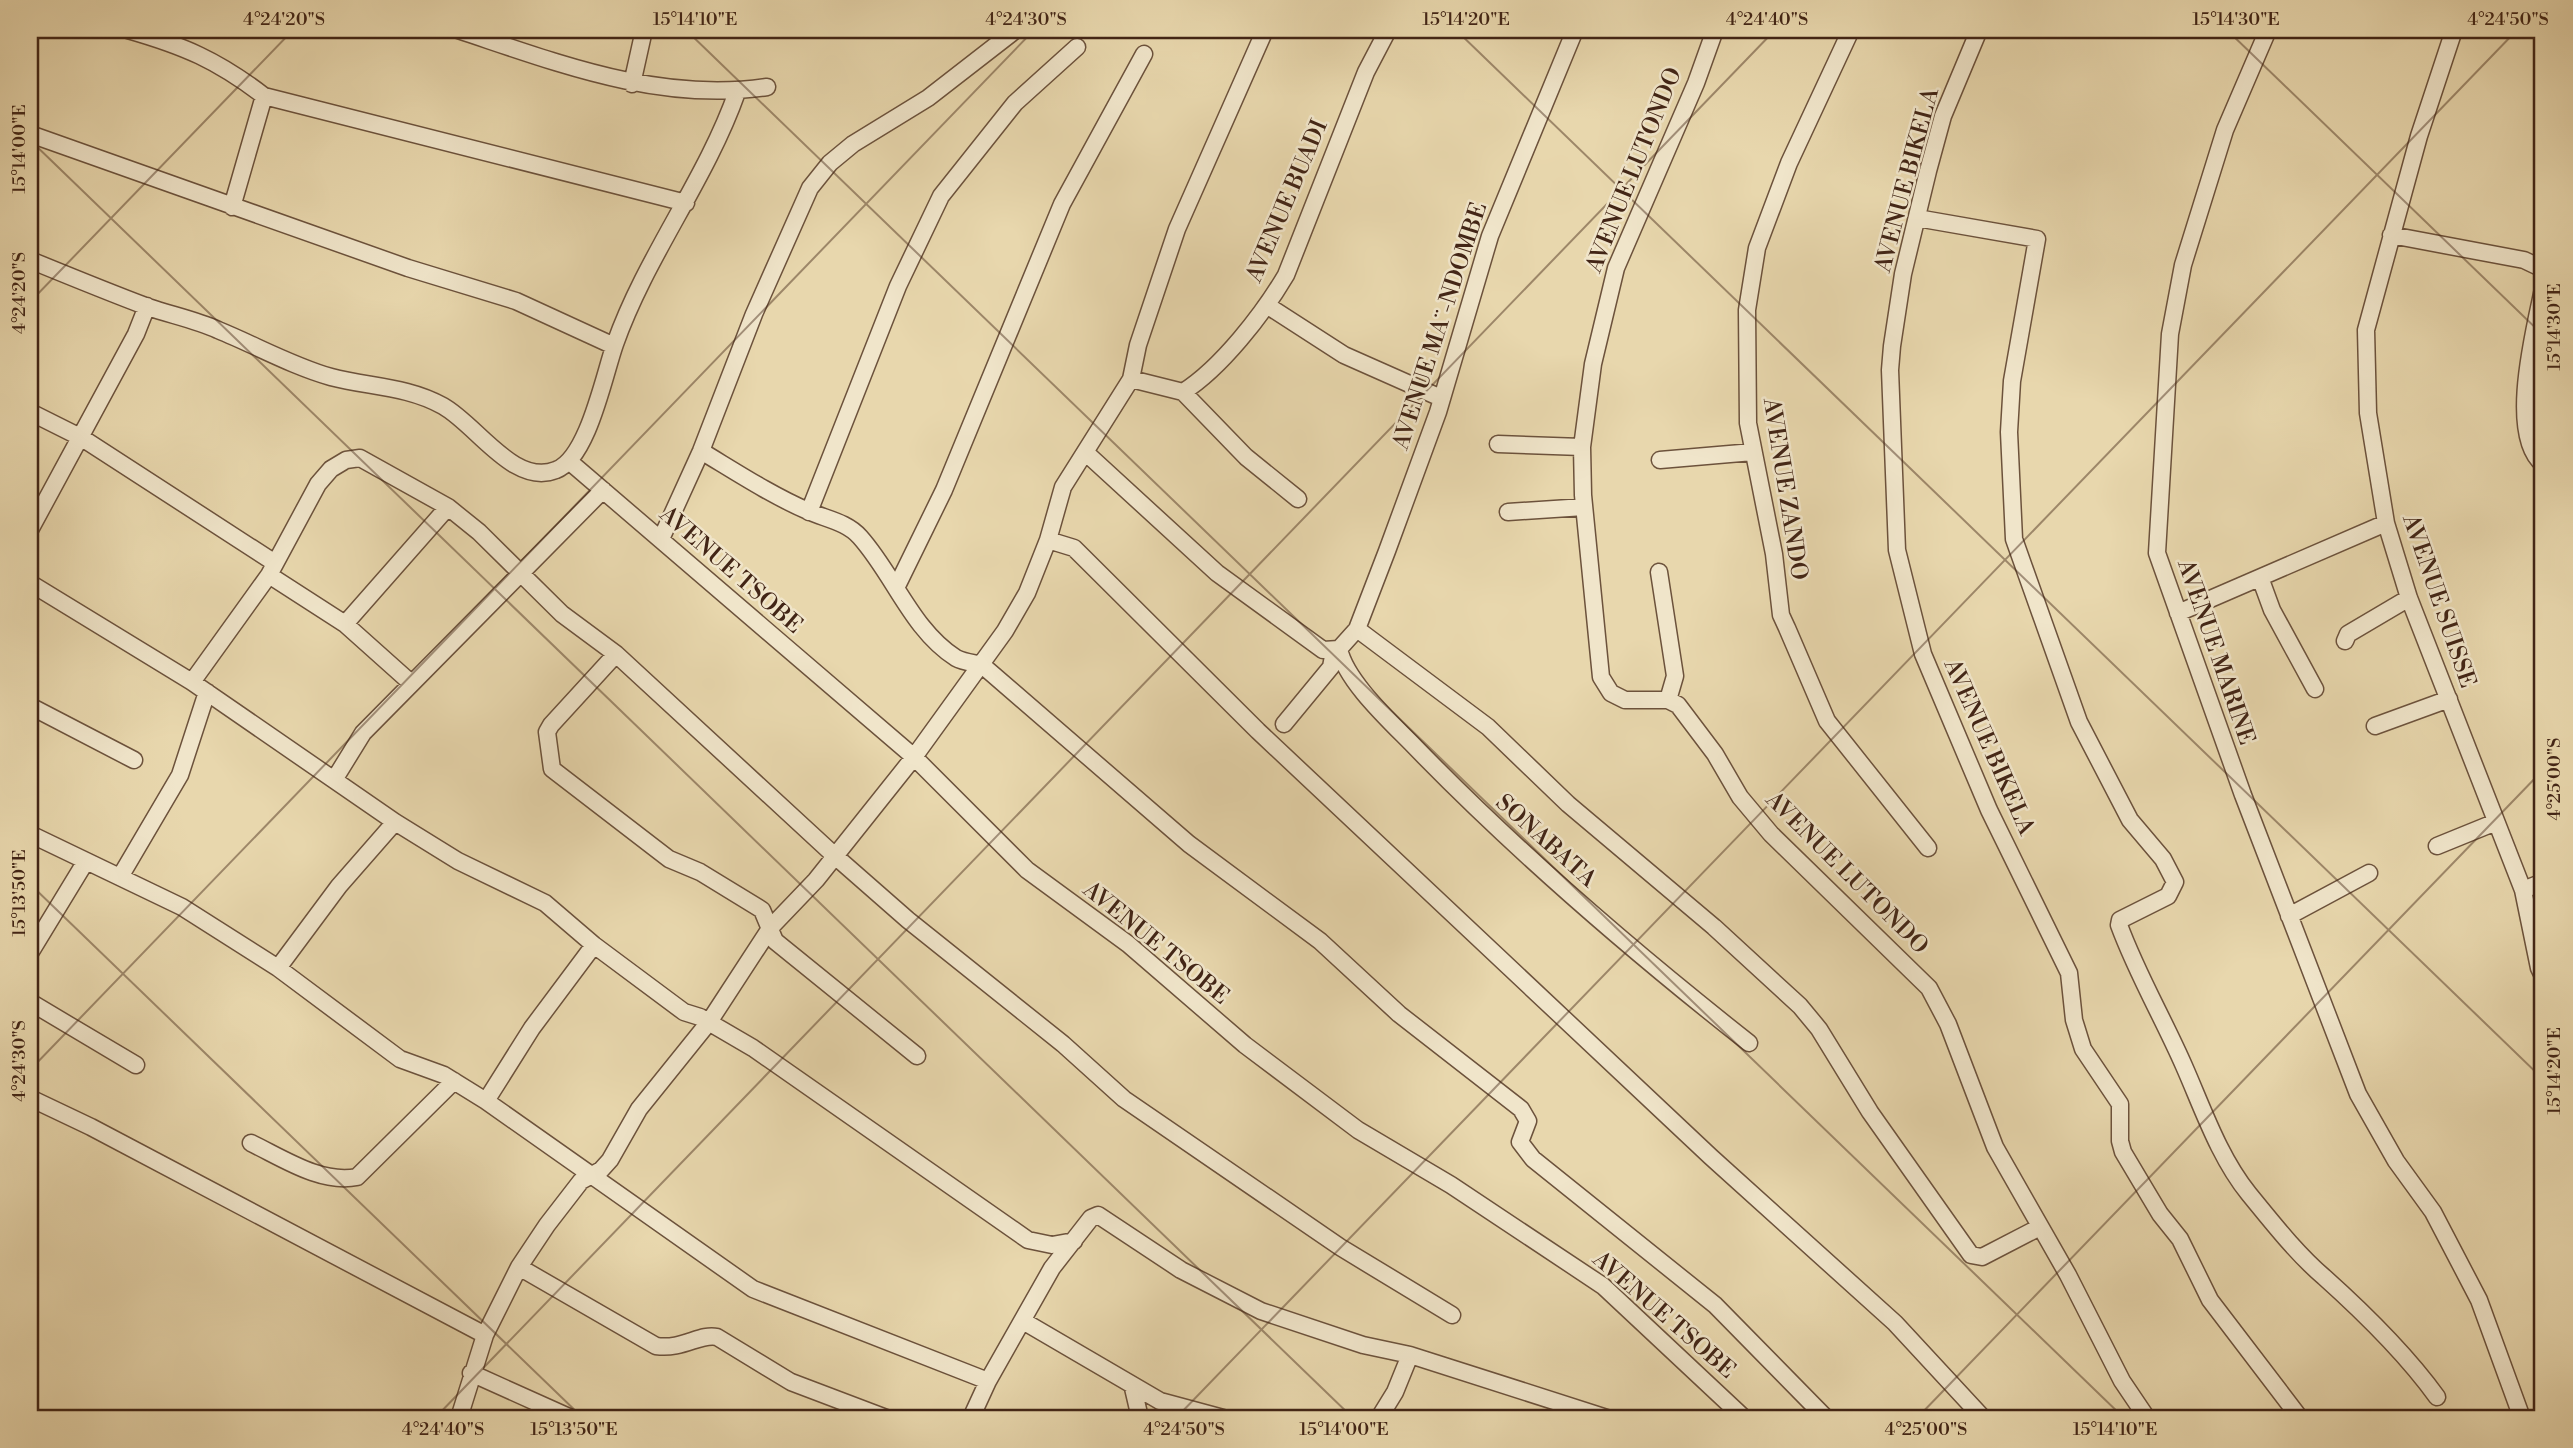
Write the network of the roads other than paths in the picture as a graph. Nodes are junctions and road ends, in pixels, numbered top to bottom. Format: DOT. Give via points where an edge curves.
graph roads {
  1 [pos="128,30"];
  2 [pos="458,30"];
  3 [pos="644,30"];
  4 [pos="1265,30"];
  5 [pos="1388,30"];
  6 [pos="1575,30"];
  7 [pos="1715,30"];
  8 [pos="1851,30"];
  9 [pos="1979,30"];
  10 [pos="2268,30"];
  11 [pos="2454,30"];
  12 [pos="1013,32"];
  13 [pos="1077,47"];
  14 [pos="1144,54"];
  15 [pos="632,84"];
  16 [pos="767,87"];
  17 [pos="737,92"];
  18 [pos="264,96"];
  19 [pos="30,134"];
  20 [pos="686,203"];
  21 [pos="232,207"];
  22 [pos="1917,218"];
  23 [pos="2391,235"];
  24 [pos="30,260"];
  25 [pos="2543,269"];
  26 [pos="2543,289"];
  27 [pos="147,306"];
  28 [pos="1268,306"];
  29 [pos="614,346"];
  30 [pos="1130,379"];
  31 [pos="1183,393"];
  32 [pos="1441,398"];
  33 [pos="30,412"];
  34 [pos="82,438"];
  35 [pos="1498,444"];
  36 [pos="1582,447"];
  37 [pos="701,451"];
  38 [pos="1085,452"];
  39 [pos="1753,452"];
  40 [pos="1660,460"];
  41 [pos="570,462"];
  42 [pos="2543,464"];
  43 [pos="603,490"];
  44 [pos="1298,499"];
  45 [pos="448,507"];
  46 [pos="1584,507"];
  47 [pos="809,512"];
  48 [pos="1508,512"];
  49 [pos="2386,523"];
  50 [pos="30,530"];
  51 [pos="661,539"];
  52 [pos="1048,540"];
  53 [pos="272,569"];
  54 [pos="1659,572"];
  55 [pos="520,574"];
  56 [pos="2261,580"];
  57 [pos="30,583"];
  58 [pos="897,586"];
  59 [pos="2409,598"];
  60 [pos="2178,613"];
  61 [pos="345,624"];
  62 [pos="2345,641"];
  63 [pos="1345,642"];
  64 [pos="616,654"];
  65 [pos="982,665"];
  66 [pos="192,682"];
  67 [pos="411,683"];
  68 [pos="2315,689"];
  69 [pos="207,692"];
  70 [pos="2449,699"];
  71 [pos="1668,700"];
  72 [pos="30,706"];
  73 [pos="1284,724"];
  74 [pos="2375,726"];
  75 [pos="914,757"];
  76 [pos="134,760"];
  77 [pos="334,780"];
  78 [pos="395,821"];
  79 [pos="2496,822"];
  80 [pos="30,834"];
  81 [pos="2437,846"];
  82 [pos="1928,848"];
  83 [pos="835,856"];
  84 [pos="86,861"];
  85 [pos="2369,873"];
  86 [pos="120,877"];
  87 [pos="2543,882"];
  88 [pos="2523,890"];
  89 [pos="2289,916"];
  90 [pos="771,927"];
  91 [pos="594,945"];
  92 [pos="30,953"];
  93 [pos="278,968"];
  94 [pos="2543,976"];
  95 [pos="30,1002"];
  96 [pos="709,1022"];
  97 [pos="1749,1043"];
  98 [pos="916,1056"];
  99 [pos="136,1065"];
  100 [pos="454,1081"];
  101 [pos="30,1098"];
  102 [pos="486,1101"];
  103 [pos="251,1143"];
  104 [pos="593,1173"];
  105 [pos="2040,1227"];
  106 [pos="1074,1241"];
  107 [pos="1036,1243"];
  108 [pos="519,1267"];
  109 [pos="1052,1268"];
  110 [pos="1452,1315"];
  111 [pos="1023,1321"];
  112 [pos="485,1335"];
  113 [pos="1410,1355"];
  114 [pos="471,1373"];
  115 [pos="988,1381"];
  116 [pos="1133,1388"];
  117 [pos="2437,1397"];
  118 [pos="459,1418"];
  119 [pos="570,1418"];
  120 [pos="886,1418"];
  121 [pos="971,1418"];
  122 [pos="1140,1418"];
  123 [pos="1223,1418"];
  124 [pos="1379,1418"];
  125 [pos="1607,1418"];
  126 [pos="1744,1418"];
  127 [pos="1826,1418"];
  128 [pos="1983,1418"];
  129 [pos="2147,1418"];
  130 [pos="2300,1418"];
  131 [pos="2522,1418"];
  1 -- 18 [label="street" via="198,52"];
  2 -- 15 [label="street"];
  3 -- 15 [label="street"];
  4 -- 30 [label="street" via="1177,229"];
  5 -- 28 [label="street, AVENUE BUADI" via="1366,72 1286,275"];
  6 -- 32 [label="street, AVENUE MA¨-NDOMBE" via="1490,236"];
  7 -- 36 [label="street, AVENUE LUTONDO" via="1616,268 1593,364"];
  8 -- 39 [label="street, AVENUE ZANDO" via="1789,163 1757,248 1746,337"];
  9 -- 22 [label="street, AVENUE BIKELA" via="1943,116"];
  10 -- 60 [label="street, AVENUE MARINE" via="2204,192 2170,334 2157,552"];
  11 -- 23 [label="street, AVENUE SUISSE"];
  12 -- 37 [label="street" via="928,98 853,145 830,163 810,188"];
  13 -- 47 [label="street" via="1015,103 941,196 898,286"];
  14 -- 58 [label="street" via="1062,204 944,490"];
  15 -- 17 [label="street"];
  16 -- 17 [label="street"];
  17 -- 20 [label="street"];
  18 -- 20 [label="street"];
  18 -- 21 [label="street"];
  19 -- 21 [label="street"];
  20 -- 29 [label="street" via="627,310"];
  21 -- 29 [label="street" via="516,301"];
  22 -- 117 [label="street" via="2037,239 2012,381 2009,432 2014,539 2078,722 2130,820 2163,859 2175,882 2168,896 2120,920 2135,969 2209,1125 2247,1191"];
  22 -- 130 [label="street, AVENUE BIKELA" via="1903,274 1890,370 1897,550 1923,654 1989,810 2069,973 2083,1049 2120,1104 2123,1152 2180,1240 2210,1300"];
  23 -- 25 [label="street" via="2524,260"];
  23 -- 49 [label="street, AVENUE SUISSE" via="2366,330 2365,364"];
  24 -- 27 [label="street"];
  26 -- 42 [label="street" via="2525,399 2532,448"];
  27 -- 34 [label="street"];
  27 -- 41 [label="street" via="331,377 393,387 443,406 524,471 544,474"];
  28 -- 31 [label="street, AVENUE BUADI" via="1211,372"];
  28 -- 32 [label="street" via="1344,355"];
  29 -- 41 [label="street" via="586,431"];
  30 -- 31 [label="street"];
  30 -- 38 [label="street"];
  31 -- 44 [label="street" via="1246,457"];
  32 -- 63 [label="street, AVENUE MA¨-NDOMBE" via="1392,539"];
  33 -- 34 [label="street"];
  34 -- 50 [label="street"];
  34 -- 53 [label="street"];
  35 -- 36 [label="street"];
  36 -- 46 [label="street, AVENUE LUTONDO"];
  37 -- 47 [label="street"];
  37 -- 51 [label="street"];
  38 -- 52 [label="street" via="1063,487"];
  38 -- 63 [label="street" via="1217,573 1323,650"];
  39 -- 40 [label="street"];
  39 -- 82 [label="street, AVENUE ZANDO" via="1782,615 1827,721"];
  41 -- 43 [label="street, AVENUE TSOBE"];
  43 -- 51 [label="street, AVENUE TSOBE"];
  43 -- 55 [label="street"];
  45 -- 53 [label="street" via="360,458 346,460 318,484"];
  45 -- 55 [label="street"];
  45 -- 61 [label="street"];
  46 -- 48 [label="street"];
  46 -- 71 [label="street, AVENUE LUTONDO" via="1601,677 1611,693 1625,700"];
  47 -- 58 [label="street" via="859,536"];
  49 -- 56 [label="street"];
  49 -- 59 [label="street, AVENUE SUISSE"];
  51 -- 75 [label="street, AVENUE TSOBE"];
  52 -- 65 [label="street" via="1027,593"];
  52 -- 128 [label="street" via="1074,548 1268,740 1711,1157 1895,1323"];
  53 -- 61 [label="street"];
  53 -- 66 [label="street"];
  54 -- 71 [label="street" via="1675,676"];
  55 -- 64 [label="street" via="562,614"];
  55 -- 67 [label="street"];
  56 -- 60 [label="street"];
  56 -- 68 [label="street"];
  57 -- 66 [label="street"];
  58 -- 65 [label="street" via="909,610 957,659"];
  59 -- 62 [label="street" via="2348,634"];
  59 -- 70 [label="street, AVENUE SUISSE"];
  60 -- 89 [label="street, AVENUE MARINE"];
  61 -- 67 [label="street"];
  63 -- 73 [label="street, AVENUE MA¨-NDOMBE" via="1331,667"];
  63 -- 97 [label="street, SONABATA" via="1345,667 1494,828 1636,953"];
  63 -- 105 [label="street" via="1488,727 1568,804 1800,1006 1971,1255 1982,1257"];
  64 -- 83 [label="street"];
  64 -- 90 [label="street" via="547,732 552,769 669,859 700,872 762,910"];
  65 -- 75 [label="street"];
  65 -- 127 [label="street" via="1189,844 1320,941 1399,1014 1521,1109 1528,1121 1520,1142 1533,1159 1715,1305"];
  66 -- 69 [label="street"];
  67 -- 77 [label="street" via="363,733"];
  69 -- 77 [label="street"];
  69 -- 86 [label="street" via="180,775"];
  70 -- 74 [label="street"];
  70 -- 79 [label="street, AVENUE SUISSE"];
  71 -- 105 [label="street, AVENUE LUTONDO" via="1685,711 1740,796 1771,834 1929,988 1948,1024 1995,1147"];
  72 -- 76 [label="street"];
  75 -- 83 [label="street"];
  75 -- 126 [label="street, AVENUE TSOBE" via="1027,870 1128,944 1245,1045 1358,1130 1451,1185 1603,1286"];
  77 -- 78 [label="street"];
  78 -- 91 [label="street" via="458,861 545,903"];
  78 -- 93 [label="street"];
  79 -- 81 [label="street"];
  79 -- 88 [label="street, AVENUE SUISSE"];
  80 -- 84 [label="street"];
  83 -- 90 [label="street"];
  83 -- 110 [label="street" via="1124,1098 1329,1240"];
  84 -- 86 [label="street"];
  84 -- 92 [label="street"];
  85 -- 89 [label="street"];
  86 -- 93 [label="street" via="182,907"];
  87 -- 88 [label="street"];
  88 -- 94 [label="street, AVENUE SUISSE"];
  89 -- 131 [label="street, AVENUE MARINE" via="2368,1112 2433,1212 2479,1300"];
  90 -- 96 [label="street"];
  90 -- 98 [label="street" via="775,941"];
  91 -- 96 [label="street" via="684,1012"];
  91 -- 102 [label="street" via="532,1028"];
  93 -- 100 [label="street" via="400,1059"];
  95 -- 99 [label="street"];
  96 -- 104 [label="street" via="639,1109 610,1160"];
  96 -- 107 [label="street"];
  100 -- 102 [label="street"];
  100 -- 103 [label="street" via="358,1177 341,1180 306,1170"];
  101 -- 112 [label="street"];
  102 -- 104 [label="street"];
  104 -- 108 [label="street" via="568,1196"];
  104 -- 115 [label="street" via="753,1289"];
  105 -- 129 [label="street, AVENUE LUTONDO" via="2122,1381"];
  106 -- 107 [label="street"];
  106 -- 109 [label="street"];
  106 -- 113 [label="street" via="1098,1214 1181,1270 1261,1311 1363,1345"];
  107 -- 109 [label="street"];
  108 -- 112 [label="street"];
  108 -- 120 [label="street" via="656,1346 672,1348 718,1337 791,1382"];
  109 -- 111 [label="street"];
  111 -- 115 [label="street"];
  111 -- 116 [label="street"];
  112 -- 114 [label="street"];
  113 -- 124 [label="street"];
  113 -- 125 [label="street"];
  114 -- 118 [label="street"];
  114 -- 119 [label="street"];
  115 -- 121 [label="street"];
  116 -- 122 [label="street"];
  116 -- 123 [label="street" via="1160,1402"];
}
